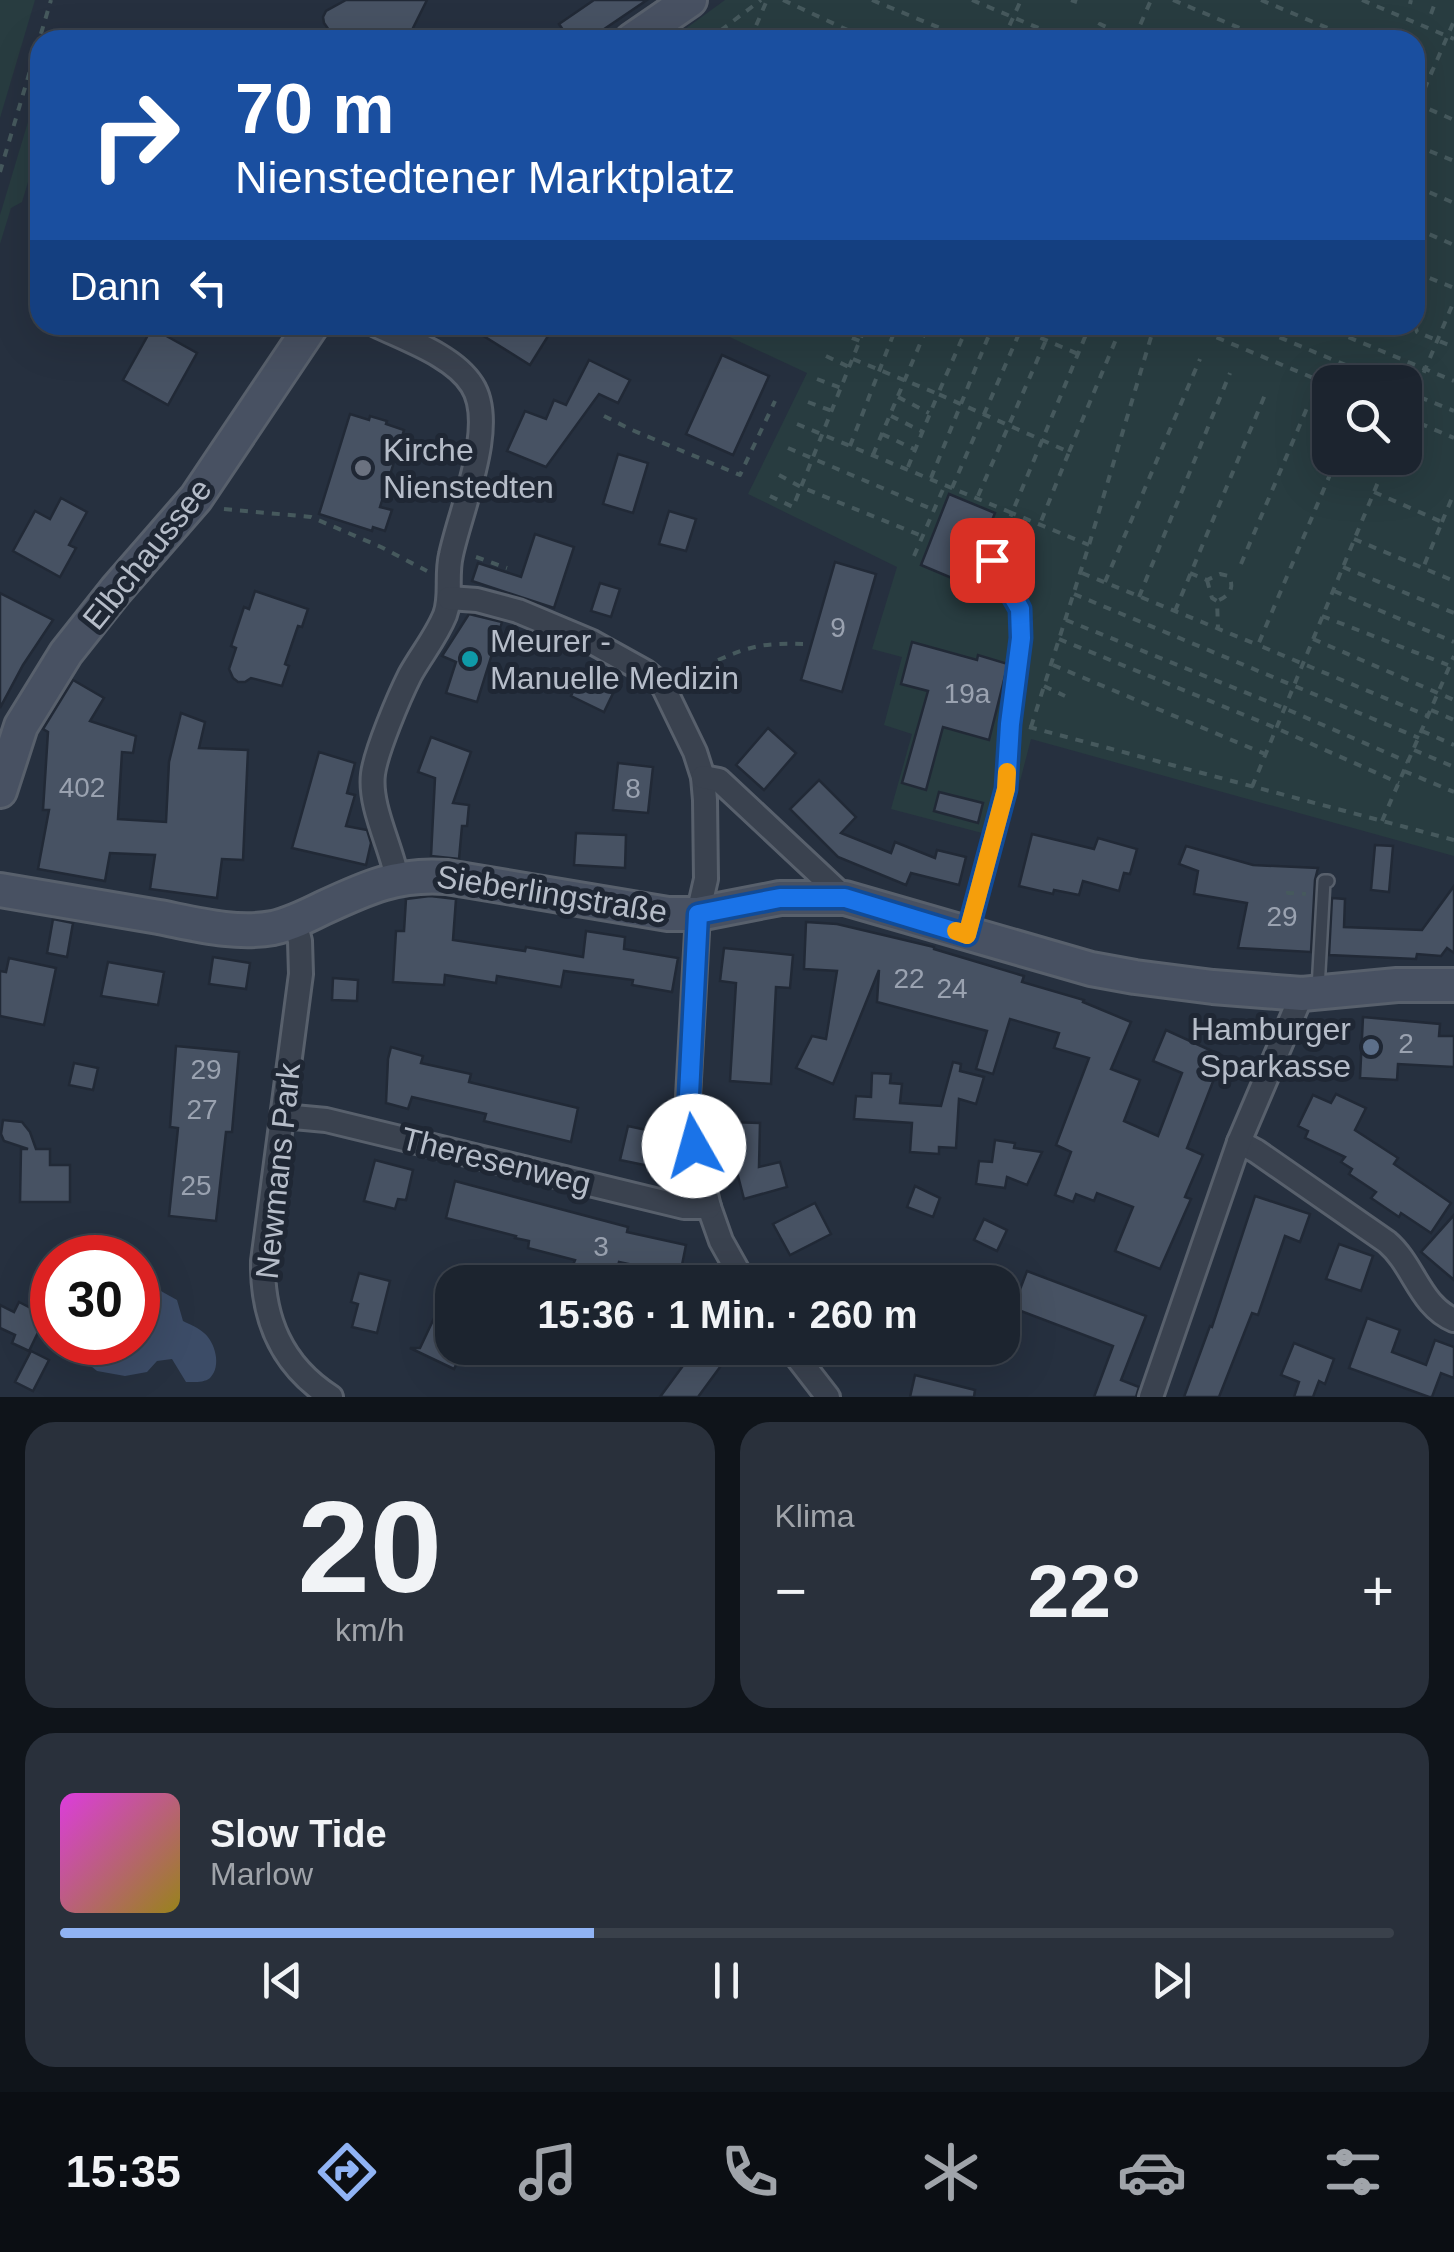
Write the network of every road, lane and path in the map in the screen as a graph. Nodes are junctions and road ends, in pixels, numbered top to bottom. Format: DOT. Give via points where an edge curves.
graph roads {
  1 [pos="52,0"];
  2 [pos="690,0"];
  3 [pos="764,0"];
  4 [pos="783,0"];
  5 [pos="872,0"];
  6 [pos="972,0"];
  7 [pos="1021,0"];
  8 [pos="1150,0"];
  9 [pos="1174,0"];
  10 [pos="1196,0"];
  11 [pos="1261,0"];
  12 [pos="1362,0"];
  13 [pos="1436,0"];
  14 [pos="1192,8"];
  15 [pos="1431,14"];
  16 [pos="1013,17"];
  17 [pos="1454,21"];
  18 [pos="43,30"];
  19 [pos="646,30"];
  20 [pos="722,30"];
  21 [pos="754,30"];
  22 [pos="848,30"];
  23 [pos="945,30"];
  24 [pos="1007,30"];
  25 [pos="1044,30"];
  26 [pos="1138,30"];
  27 [pos="1244,30"];
  28 [pos="1332,30"];
  29 [pos="1451,37"];
  30 [pos="1425,69"];
  31 [pos="1432,72"];
  32 [pos="30,73"];
  33 [pos="1425,87"];
  34 [pos="1425,107"];
  35 [pos="1454,120"];
  36 [pos="1425,150"];
  37 [pos="1454,161"];
  38 [pos="0,172"];
  39 [pos="1425,190"];
  40 [pos="1454,203"];
  41 [pos="1425,232"];
  42 [pos="1454,245"];
  43 [pos="1425,276"];
  44 [pos="1454,288"];
  45 [pos="1454,301"];
  46 [pos="1451,315"];
  47 [pos="305,335"];
  48 [pos="395,335"];
  49 [pos="845,335"];
  50 [pos="862,335"];
  51 [pos="892,335"];
  52 [pos="924,335"];
  53 [pos="964,335"];
  54 [pos="989,335"];
  55 [pos="1018,335"];
  56 [pos="1035,335"];
  57 [pos="1086,335"];
  58 [pos="1118,335"];
  59 [pos="1212,335"];
  60 [pos="1274,335"];
  61 [pos="1343,335"];
  62 [pos="1425,335"];
  63 [pos="1150,337"];
  64 [pos="1046,340"];
  65 [pos="1438,340"];
  66 [pos="860,341"];
  67 [pos="1454,347"];
  68 [pos="1078,354"];
  69 [pos="826,356"];
  70 [pos="853,359"];
  71 [pos="1200,360"];
  72 [pos="1345,365"];
  73 [pos="849,368"];
  74 [pos="1425,369"];
  75 [pos="879,371"];
  76 [pos="1230,373"];
  77 [pos="1422,376"];
  78 [pos="1312,377"];
  79 [pos="817,379"];
  80 [pos="905,380"];
  81 [pos="1454,381"];
  82 [pos="841,388"];
  83 [pos="1267,390"];
  84 [pos="938,394"];
  85 [pos="898,397"];
  86 [pos="1422,398"];
  87 [pos="775,401"];
  88 [pos="808,402"];
  89 [pos="961,404"];
  90 [pos="1307,408"];
  91 [pos="832,411"];
  92 [pos="1454,411"];
  93 [pos="930,414"];
  94 [pos="604,416"];
  95 [pos="890,416"];
  96 [pos="983,416"];
  97 [pos="797,424"];
  98 [pos="1422,424"];
  99 [pos="1008,426"];
  100 [pos="923,432"];
  101 [pos="823,434"];
  102 [pos="882,434"];
  103 [pos="1454,438"];
  104 [pos="1042,439"];
  105 [pos="850,446"];
  106 [pos="788,448"];
  107 [pos="916,450"];
  108 [pos="1069,452"];
  109 [pos="873,456"];
  110 [pos="813,458"];
  111 [pos="908,470"];
  112 [pos="779,475"];
  113 [pos="1330,475"];
  114 [pos="1381,475"];
  115 [pos="930,479"];
  116 [pos="944,485"];
  117 [pos="802,487"];
  118 [pos="952,488"];
  119 [pos="1374,492"];
  120 [pos="1454,492"];
  121 [pos="770,496"];
  122 [pos="196,498"];
  123 [pos="977,498"];
  124 [pos="934,510"];
  125 [pos="1012,513"];
  126 [pos="1442,522"];
  127 [pos="1040,524"];
  128 [pos="922,536"];
  129 [pos="1354,539"];
  130 [pos="1090,545"];
  131 [pos="466,554"];
  132 [pos="914,556"];
  133 [pos="992,560"];
  134 [pos="1242,564"];
  135 [pos="1343,567"];
  136 [pos="508,568"];
  137 [pos="1423,568"];
  138 [pos="1080,573"];
  139 [pos="1190,573"];
  140 [pos="448,574"];
  141 [pos="1207,580"];
  142 [pos="1454,581"];
  143 [pos="1105,582"];
  144 [pos="1333,590"];
  145 [pos="1074,594"];
  146 [pos="1139,596"];
  147 [pos="449,598"];
  148 [pos="1217,601"];
  149 [pos="1174,611"];
  150 [pos="1454,613"];
  151 [pos="1322,616"];
  152 [pos="1066,619"];
  153 [pos="1218,629"];
  154 [pos="1060,639"];
  155 [pos="1313,639"];
  156 [pos="1454,642"];
  157 [pos="803,644"];
  158 [pos="1258,645"];
  159 [pos="1454,657"];
  160 [pos="718,660"];
  161 [pos="1303,663"];
  162 [pos="1052,664"];
  163 [pos="1450,666"];
  164 [pos="1447,674"];
  165 [pos="1454,676"];
  166 [pos="1044,686"];
  167 [pos="1294,686"];
  168 [pos="1438,694"];
  169 [pos="1065,696"];
  170 [pos="1454,700"];
  171 [pos="1284,708"];
  172 [pos="1431,710"];
  173 [pos="1428,716"];
  174 [pos="1454,720"];
  175 [pos="1276,728"];
  176 [pos="1420,734"];
  177 [pos="1454,745"];
  178 [pos="1414,750"];
  179 [pos="1265,754"];
  180 [pos="1408,762"];
  181 [pos="1454,767"];
  182 [pos="1404,771"];
  183 [pos="703,777"];
  184 [pos="1399,783"];
  185 [pos="1252,787"];
  186 [pos="0,791"];
  187 [pos="1454,792"];
  188 [pos="1382,821"];
  189 [pos="1454,840"];
  190 [pos="398,878"];
  191 [pos="1328,881"];
  192 [pos="0,890"];
  193 [pos="1288,891"];
  194 [pos="1312,895"];
  195 [pos="845,898"];
  196 [pos="698,914"];
  197 [pos="295,922"];
  198 [pos="967,935"];
  199 [pos="1454,985"];
  200 [pos="1310,994"];
  201 [pos="283,1116"];
  202 [pos="1239,1142"];
  203 [pos="709,1207"];
  204 [pos="733,1265"];
  205 [pos="1454,1320"];
  206 [pos="803,1365"];
  207 [pos="332,1397"];
  208 [pos="828,1397"];
  209 [pos="1151,1397"];
  1 -- 18 [label="path"];
  2 -- 19 [label="street"];
  3 -- 20 [label="path"];
  3 -- 21 [label="path"];
  4 -- 22 [label="path"];
  5 -- 23 [label="path"];
  6 -- 16 [label="path"];
  7 -- 16 [label="path"];
  8 -- 26 [label="path"];
  9 -- 14 [label="path"];
  10 -- 14 [label="path"];
  11 -- 28 [label="path"];
  12 -- 29 [label="path"];
  13 -- 15 [label="path"];
  14 -- 27 [label="path"];
  16 -- 24 [label="path"];
  16 -- 25 [label="path"];
  17 -- 29 [label="path"];
  29 -- 31 [label="path"];
  30 -- 31 [label="path"];
  31 -- 33 [label="path"];
  32 -- 38 [label="path"];
  34 -- 35 [label="path"];
  36 -- 37 [label="path"];
  39 -- 40 [label="path"];
  41 -- 42 [label="path"];
  43 -- 44 [label="path"];
  45 -- 46 [label="path"];
  46 -- 65 [label="path"];
  47 -- 122 [label="street, Elbchaussee"];
  48 -- 140 [label="street" via="458,368 480,401 479,446"];
  49 -- 66 [label="path"];
  50 -- 66 [label="path"];
  51 -- 75 [label="path"];
  52 -- 80 [label="path"];
  53 -- 84 [label="path"];
  54 -- 89 [label="path"];
  55 -- 96 [label="path"];
  56 -- 64 [label="path"];
  57 -- 68 [label="path"];
  58 -- 108 [label="path"];
  59 -- 78 [label="path"];
  60 -- 72 [label="path"];
  61 -- 74 [label="path"];
  62 -- 65 [label="path"];
  63 -- 130 [label="path"];
  64 -- 68 [label="path"];
  64 -- 99 [label="path"];
  65 -- 67 [label="path"];
  65 -- 74 [label="path"];
  66 -- 70 [label="path"];
  68 -- 104 [label="path"];
  69 -- 73 [label="path"];
  70 -- 73 [label="path"];
  70 -- 75 [label="path"];
  71 -- 143 [label="path"];
  73 -- 82 [label="path"];
  74 -- 77 [label="path"];
  74 -- 81 [label="path"];
  75 -- 80 [label="path"];
  75 -- 105 [label="path"];
  76 -- 146 [label="path"];
  79 -- 82 [label="path"];
  80 -- 84 [label="path"];
  80 -- 85 [label="path"];
  82 -- 91 [label="path"];
  83 -- 139 [label="path"];
  84 -- 89 [label="path"];
  84 -- 93 [label="path"];
  85 -- 93 [label="path"];
  85 -- 95 [label="path"];
  86 -- 92 [label="path"];
  87 -- 94 [label="path" via="740,475"];
  88 -- 91 [label="path"];
  89 -- 96 [label="path"];
  89 -- 115 [label="path"];
  90 -- 134 [label="path"];
  91 -- 101 [label="path"];
  93 -- 100 [label="path"];
  95 -- 100 [label="path"];
  95 -- 102 [label="path"];
  96 -- 99 [label="path"];
  96 -- 118 [label="path"];
  97 -- 101 [label="path"];
  98 -- 103 [label="path"];
  99 -- 104 [label="path"];
  99 -- 123 [label="path"];
  100 -- 107 [label="path"];
  101 -- 105 [label="path"];
  101 -- 110 [label="path"];
  102 -- 107 [label="path"];
  102 -- 109 [label="path"];
  104 -- 108 [label="path"];
  104 -- 125 [label="path"];
  105 -- 109 [label="path"];
  106 -- 110 [label="path"];
  107 -- 111 [label="path"];
  108 -- 127 [label="path"];
  109 -- 111 [label="path"];
  110 -- 117 [label="path"];
  110 -- 124 [label="path"];
  111 -- 115 [label="path"];
  112 -- 117 [label="path"];
  113 -- 158 [label="path"];
  114 -- 119 [label="path"];
  115 -- 116 [label="path"];
  116 -- 118 [label="path"];
  116 -- 124 [label="path"];
  117 -- 121 [label="path" via="794,507"];
  117 -- 128 [label="path"];
  118 -- 123 [label="path"];
  119 -- 126 [label="path"];
  119 -- 129 [label="path"];
  120 -- 126 [label="path"];
  122 -- 140 [label="path" via="219,508 311,516 428,572"];
  122 -- 186 [label="street, Elbchaussee" via="66,654 22,726"];
  123 -- 125 [label="path"];
  124 -- 128 [label="path"];
  125 -- 127 [label="path"];
  125 -- 133 [label="path"];
  126 -- 137 [label="path"];
  127 -- 130 [label="path"];
  128 -- 132 [label="path"];
  129 -- 135 [label="path"];
  129 -- 137 [label="path"];
  130 -- 138 [label="path"];
  131 -- 136 [label="path"];
  133 -- 198 [label="lane" via="1020,609 1021,638 1006,789"];
  135 -- 144 [label="path"];
  135 -- 150 [label="path"];
  137 -- 142 [label="path"];
  138 -- 143 [label="path"];
  138 -- 145 [label="path"];
  139 -- 141 [label="path"];
  139 -- 149 [label="path"];
  140 -- 147 [label="street"];
  141 -- 148 [label="path"];
  141 -- 148 [label="path" via="1229,576 1227,597"];
  143 -- 146 [label="path"];
  144 -- 151 [label="path"];
  144 -- 156 [label="path"];
  145 -- 152 [label="path"];
  145 -- 167 [label="path"];
  146 -- 149 [label="path"];
  147 -- 183 [label="street" via="518,612 646,672 669,697"];
  147 -- 190 [label="street" via="400,695 373,772 375,804"];
  148 -- 153 [label="path"];
  149 -- 153 [label="path"];
  151 -- 155 [label="path"];
  151 -- 163 [label="path"];
  152 -- 154 [label="path"];
  152 -- 171 [label="path"];
  153 -- 158 [label="path"];
  154 -- 162 [label="path"];
  154 -- 175 [label="path"];
  155 -- 161 [label="path"];
  155 -- 168 [label="path"];
  157 -- 160 [label="path" via="764,643"];
  158 -- 161 [label="path"];
  159 -- 163 [label="path"];
  161 -- 167 [label="path"];
  161 -- 173 [label="path"];
  162 -- 166 [label="path"];
  162 -- 179 [label="path"];
  163 -- 164 [label="path"];
  164 -- 165 [label="path"];
  164 -- 168 [label="path"];
  166 -- 169 [label="path"];
  166 -- 185 [label="path" via="1031,727"];
  167 -- 171 [label="path"];
  167 -- 176 [label="path"];
  168 -- 170 [label="path"];
  168 -- 172 [label="path"];
  171 -- 175 [label="path"];
  171 -- 180 [label="path"];
  172 -- 173 [label="path"];
  172 -- 174 [label="path"];
  173 -- 176 [label="path"];
  175 -- 179 [label="path"];
  175 -- 184 [label="path"];
  176 -- 177 [label="path"];
  176 -- 178 [label="path"];
  178 -- 180 [label="path"];
  178 -- 181 [label="path"];
  179 -- 185 [label="path"];
  180 -- 182 [label="path"];
  182 -- 184 [label="path"];
  182 -- 187 [label="path"];
  183 -- 195 [label="street" via="719,780"];
  183 -- 196 [label="street" via="706,879"];
  184 -- 188 [label="path"];
  185 -- 188 [label="path"];
  188 -- 189 [label="path"];
  190 -- 196 [label="street, Sieberlingstraße" via="447,876"];
  190 -- 197 [label="street, Sieberlingstraße"];
  191 -- 200 [label="lane"];
  192 -- 197 [label="street, Sieberlingstraße" via="245,930"];
  193 -- 194 [label="path"];
  195 -- 196 [label="street, Sieberlingstraße" via="780,898"];
  195 -- 198 [label="street, Sieberlingstraße"];
  196 -- 203 [label="street" via="688,1115"];
  197 -- 201 [label="street, Newmans Park" via="300,974"];
  198 -- 200 [label="street, Sieberlingstraße" via="1091,969"];
  199 -- 200 [label="street, Sieberlingstraße"];
  200 -- 202 [label="street"];
  201 -- 203 [label="street, Theresenweg" via="326,1120"];
  201 -- 207 [label="street, Newmans Park" via="263,1261 266,1308 298,1370"];
  202 -- 205 [label="street" via="1387,1242 1430,1303"];
  202 -- 209 [label="street"];
  203 -- 204 [label="street"];
  206 -- 208 [label="street"];
}
